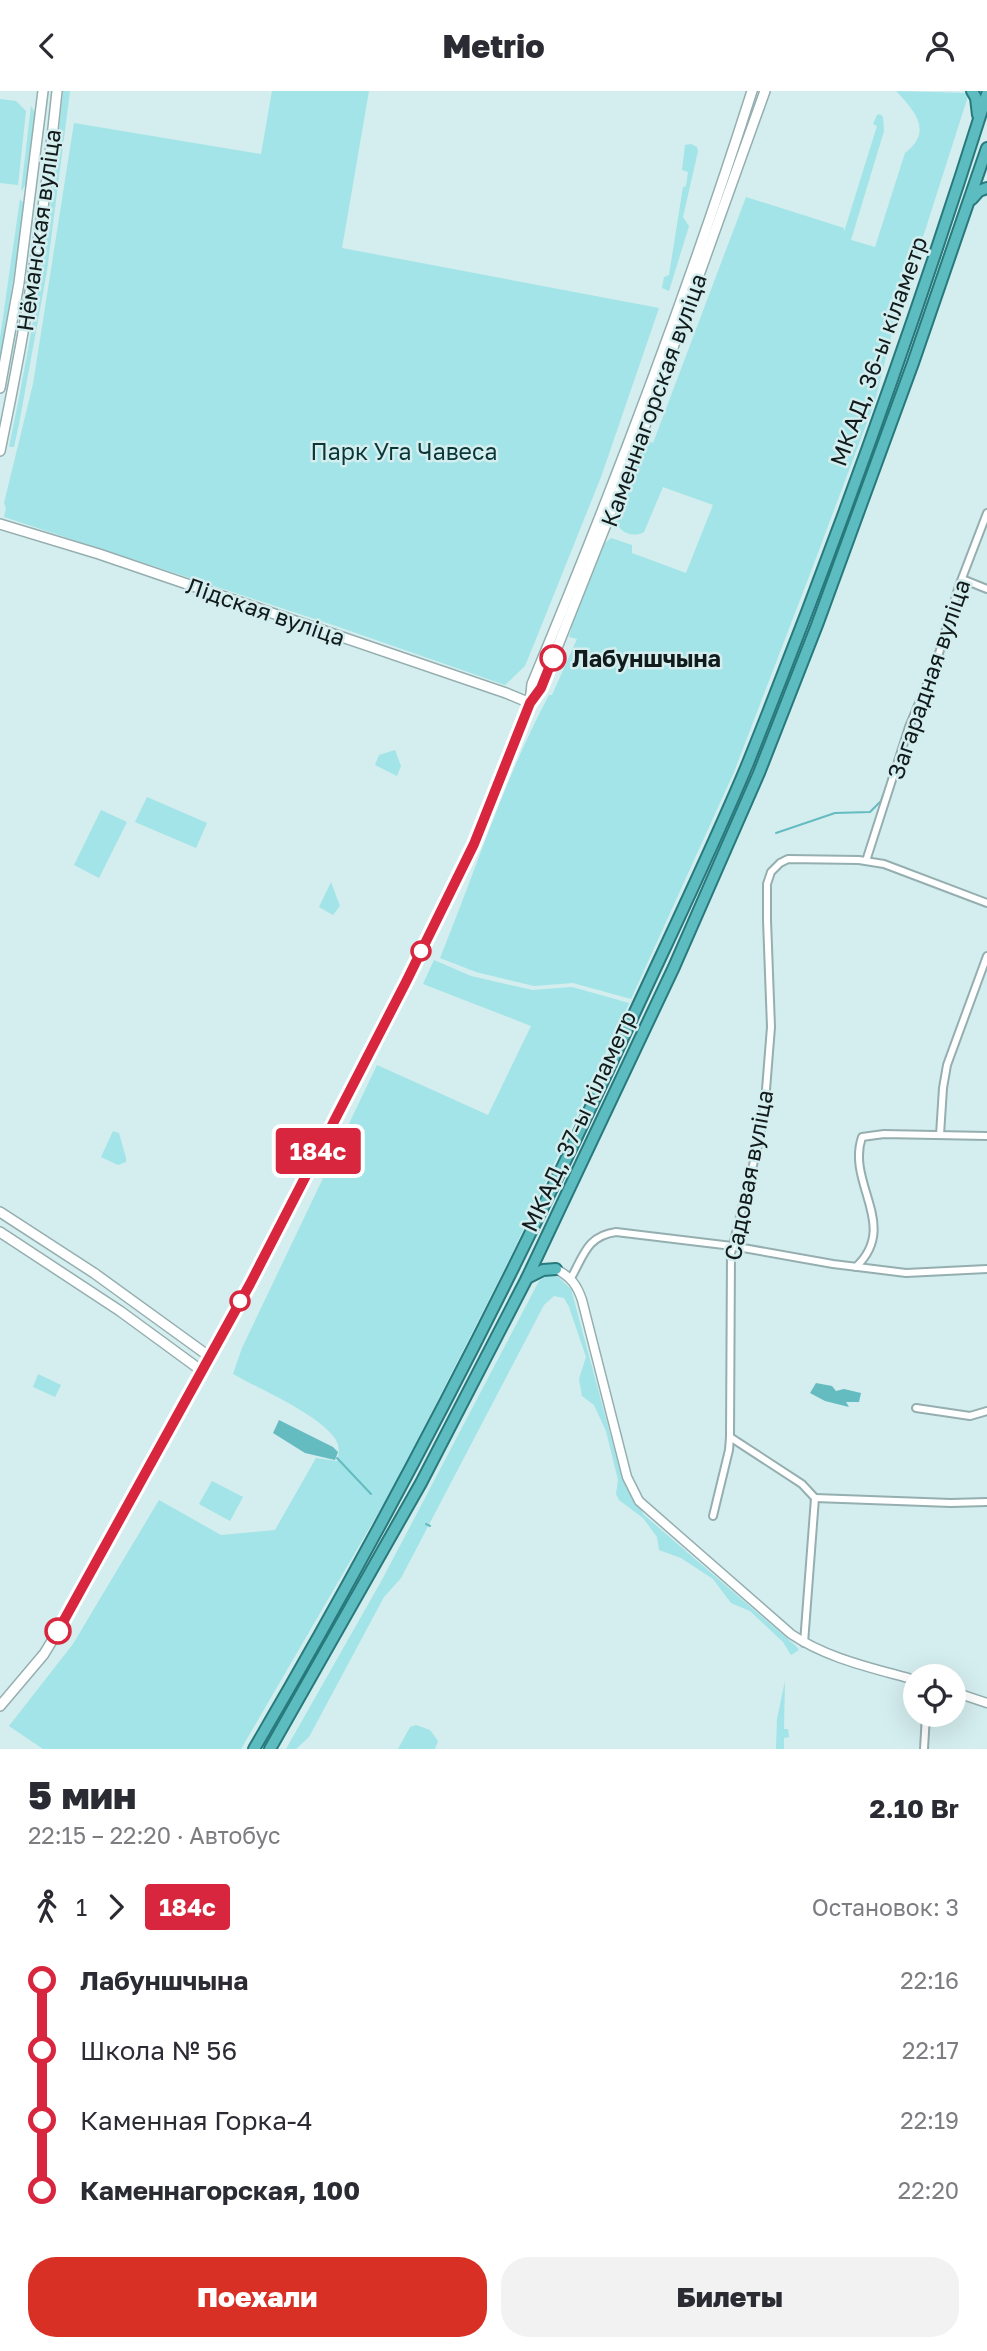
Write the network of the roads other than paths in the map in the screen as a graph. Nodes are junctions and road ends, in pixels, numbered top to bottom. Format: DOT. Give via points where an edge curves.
graph roads {
  1 [pos="43,91"];
  2 [pos="57,91"];
  3 [pos="752,91"];
  4 [pos="765,91"];
  5 [pos="972,91"];
  6 [pos="987,94"];
  7 [pos="42,101"];
  8 [pos="56,103"];
  9 [pos="978,124"];
  10 [pos="987,148"];
  11 [pos="987,188"];
  12 [pos="968,204"];
  13 [pos="0,388"];
  14 [pos="0,451"];
  15 [pos="987,513"];
  16 [pos="0,524"];
  17 [pos="962,579"];
  18 [pos="987,589"];
  19 [pos="803,619"];
  20 [pos="817,625"];
  21 [pos="530,703"];
  22 [pos="866,861"];
  23 [pos="987,903"];
  24 [pos="987,956"];
  25 [pos="940,1135"];
  26 [pos="987,1136"];
  27 [pos="0,1212"];
  28 [pos="0,1232"];
  29 [pos="543,1245"];
  30 [pos="732,1245"];
  31 [pos="856,1267"];
  32 [pos="556,1269"];
  33 [pos="987,1269"];
  34 [pos="527,1277"];
  35 [pos="571,1278"];
  36 [pos="210,1357"];
  37 [pos="202,1371"];
  38 [pos="916,1408"];
  39 [pos="987,1411"];
  40 [pos="730,1437"];
  41 [pos="815,1498"];
  42 [pos="987,1501"];
  43 [pos="713,1516"];
  44 [pos="804,1643"];
  45 [pos="903,1676"];
  46 [pos="966,1696"];
  47 [pos="987,1703"];
  48 [pos="0,1706"];
  49 [pos="925,1727"];
  50 [pos="254,1749"];
  51 [pos="270,1749"];
  52 [pos="924,1749"];
  1 -- 7 [label="main road, Нёманская вуліца"];
  2 -- 8 [label="main road, Нёманская вуліца"];
  3 -- 21 [label="main road, Каменнагорская вуліца" via="662,353 532,684"];
  4 -- 21 [label="main road, Каменнагорская вуліца" via="610,518 541,688"];
  5 -- 9 [label="highway"];
  6 -- 9 [label="highway, МКАД, 36-ы кіламетр"];
  7 -- 8 [label="main road"];
  7 -- 13 [label="main road, Нёманская вуліца" via="19,283"];
  8 -- 14 [label="main road, Нёманская вуліца" via="20,357"];
  9 -- 19 [label="highway, МКАД, 36-ы кіламетр" via="905,344"];
  10 -- 12 [label="highway, МКАД, 36-ы кіламетр"];
  11 -- 12 [label="highway"];
  12 -- 20 [label="highway, МКАД, 36-ы кіламетр"];
  15 -- 17 [label="street, Загарадная вуліца"];
  16 -- 21 [label="main road, Лідская вуліца"];
  17 -- 18 [label="street"];
  17 -- 22 [label="street, Загарадная вуліца"];
  19 -- 50 [label="highway, МКАД, 37-ы кіламетр" via="746,766 493,1308 333,1614"];
  20 -- 29 [label="highway, МКАД, 37-ы кіламетр" via="726,849"];
  21 -- 36 [label="main road, Каменнагорская вуліца" via="450,894"];
  22 -- 23 [label="street"];
  22 -- 30 [label="street, Садовая вуліца" via="788,859 771,871 767,920 771,1027 765,1102"];
  24 -- 25 [label="street" via="947,1065"];
  25 -- 26 [label="street"];
  25 -- 31 [label="street" via="862,1137 858,1162 874,1233 867,1257"];
  27 -- 36 [label="main road" via="131,1298"];
  28 -- 37 [label="main road" via="98,1295"];
  29 -- 32 [label="highway"];
  29 -- 34 [label="highway, МКАД, 37-ы кіламетр"];
  30 -- 31 [label="street"];
  30 -- 35 [label="street" via="616,1232 591,1242"];
  30 -- 40 [label="street, Садовая вуліца"];
  31 -- 33 [label="street" via="906,1273"];
  32 -- 34 [label="highway"];
  32 -- 35 [label="street"];
  34 -- 51 [label="highway, МКАД, 37-ы кіламетр" via="421,1483"];
  35 -- 44 [label="street" via="582,1300 634,1493 650,1512"];
  36 -- 37 [label="main road, Каменнагорская вуліца"];
  37 -- 48 [label="main road, Каменнагорская вуліца" via="58,1631"];
  38 -- 39 [label="street" via="971,1416"];
  40 -- 41 [label="street" via="802,1484"];
  40 -- 43 [label="street, Садовая вуліца"];
  41 -- 42 [label="street"];
  41 -- 44 [label="street"];
  44 -- 45 [label="street"];
  46 -- 47 [label="street"];
  49 -- 52 [label="street"];
}
